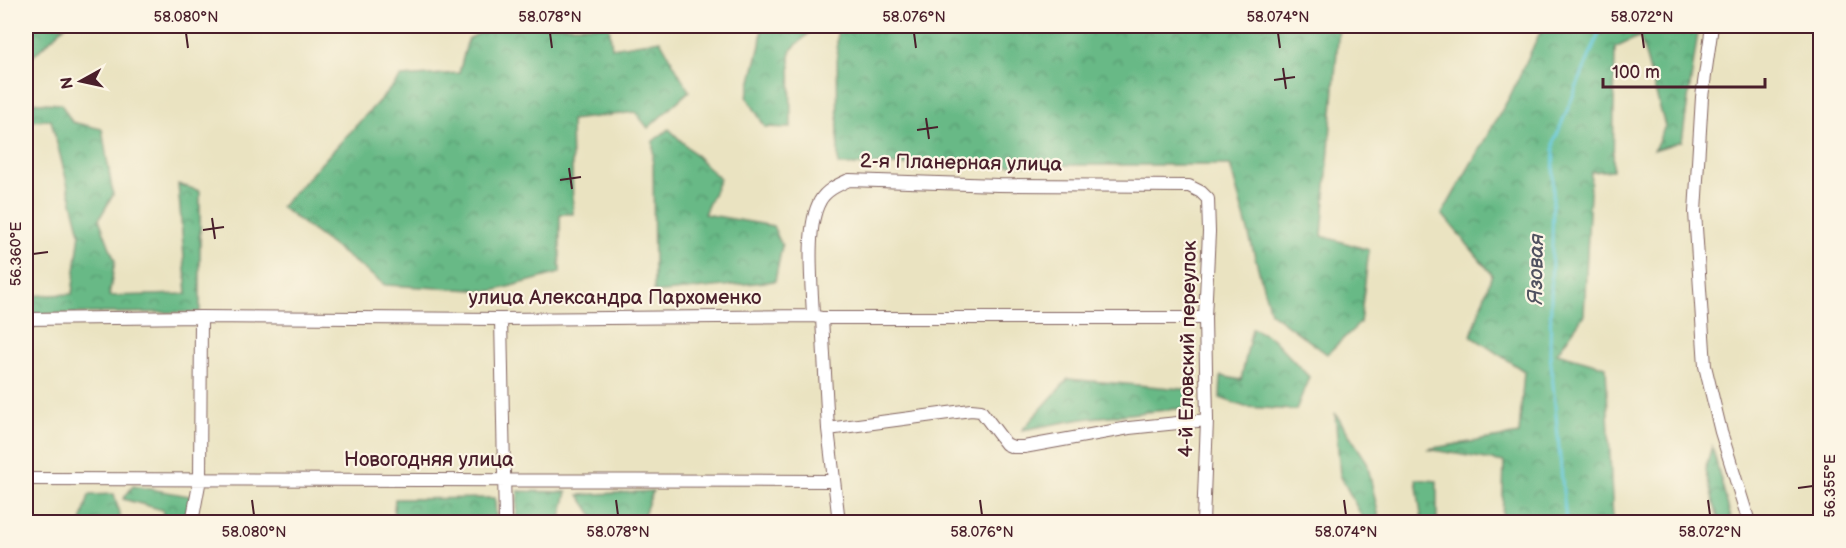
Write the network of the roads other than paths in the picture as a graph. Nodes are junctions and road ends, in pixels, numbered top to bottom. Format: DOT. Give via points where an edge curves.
graph roads {
  1 [pos="1712,26"];
  2 [pos="1189,186"];
  3 [pos="201,317"];
  4 [pos="818,317"];
  5 [pos="1205,318"];
  6 [pos="26,319"];
  7 [pos="501,319"];
  8 [pos="1207,420"];
  9 [pos="828,429"];
  10 [pos="26,479"];
  11 [pos="504,479"];
  12 [pos="200,480"];
  13 [pos="833,481"];
  14 [pos="192,522"];
  15 [pos="505,522"];
  16 [pos="839,522"];
  17 [pos="1203,522"];
  18 [pos="1749,522"];
  1 -- 18 [label="street" via="1702,97 1695,212 1705,366"];
  2 -- 4 [label="street, 2-я Планерная улица" via="849,180 831,188 820,199 814,214 811,251"];
  2 -- 5 [label="street, 4-й Еловский переулок" via="1208,199"];
  3 -- 6 [label="street, улица Александра Пархоменко"];
  3 -- 7 [label="street, улица Александра Пархоменко"];
  3 -- 12 [label="street"];
  4 -- 5 [label="street, улица Александра Пархоменко"];
  4 -- 7 [label="street, улица Александра Пархоменко"];
  4 -- 9 [label="street, 2-я Планерная улица"];
  5 -- 8 [label="street, 4-й Еловский переулок"];
  7 -- 11 [label="street"];
  8 -- 9 [label="street" via="1129,428 1024,447 1006,444 981,411 971,410"];
  8 -- 17 [label="street, 4-й Еловский переулок"];
  9 -- 13 [label="street, 2-я Планерная улица"];
  10 -- 12 [label="street, Новогодняя улица"];
  11 -- 12 [label="street, Новогодняя улица"];
  11 -- 13 [label="street, Новогодняя улица"];
  11 -- 15 [label="street"];
  12 -- 14 [label="street"];
  13 -- 16 [label="street, 2-я Планерная улица"];
}
